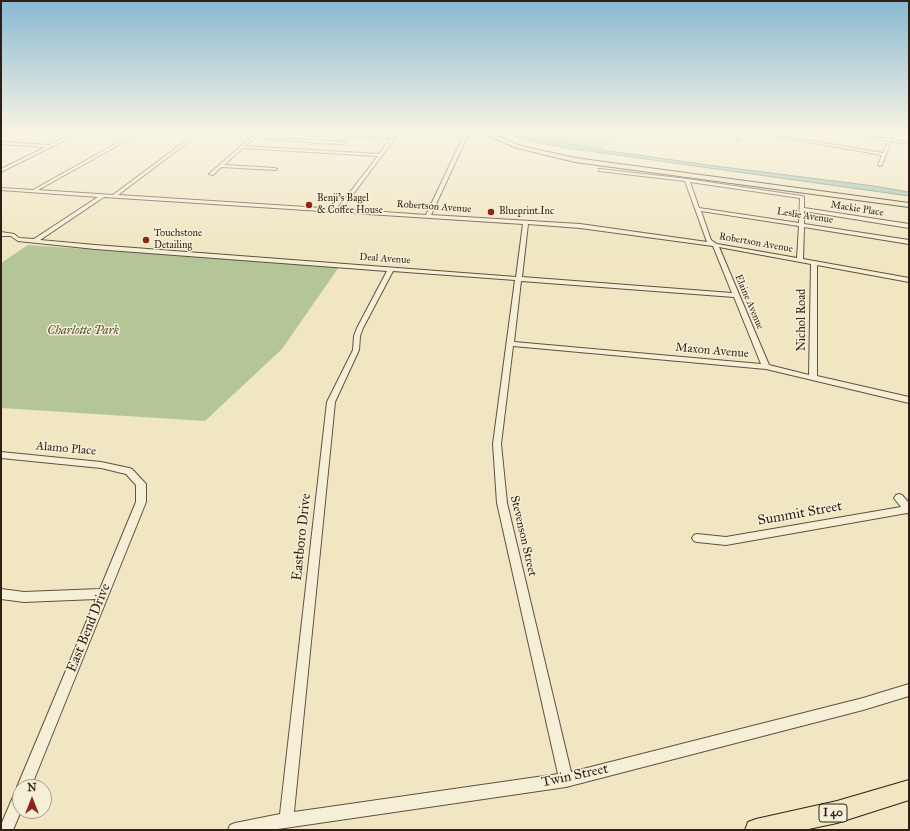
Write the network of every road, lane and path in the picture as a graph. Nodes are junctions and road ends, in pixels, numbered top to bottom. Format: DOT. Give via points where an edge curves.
graph roads {
  1 [pos="68,172"];
  2 [pos="146,172"];
  3 [pos="213,172"];
  4 [pos="367,172"];
  5 [pos="449,172"];
  6 [pos="615,172"];
  7 [pos="661,172"];
  8 [pos="694,172"];
  9 [pos="211,174"];
  10 [pos="676,174"];
  11 [pos="687,180"];
  12 [pos="781,183"];
  13 [pos="1,189"];
  14 [pos="34,191"];
  15 [pos="104,195"];
  16 [pos="114,196"];
  17 [pos="896,196"];
  18 [pos="909,201"];
  19 [pos="909,205"];
  20 [pos="698,209"];
  21 [pos="802,209"];
  22 [pos="339,210"];
  23 [pos="909,210"];
  24 [pos="428,216"];
  25 [pos="526,222"];
  26 [pos="801,225"];
  27 [pos="909,226"];
  28 [pos="1,234"];
  29 [pos="35,241"];
  30 [pos="909,242"];
  31 [pos="715,245"];
  32 [pos="800,260"];
  33 [pos="814,263"];
  34 [pos="392,269"];
  35 [pos="520,278"];
  36 [pos="909,280"];
  37 [pos="735,295"];
  38 [pos="510,344"];
  39 [pos="766,367"];
  40 [pos="813,378"];
  41 [pos="909,400"];
  42 [pos="1,455"];
  43 [pos="129,471"];
  44 [pos="899,498"];
  45 [pos="908,509"];
  46 [pos="697,538"];
  47 [pos="1,594"];
  48 [pos="103,594"];
  49 [pos="909,690"];
  50 [pos="27,779"];
  51 [pos="566,780"];
  52 [pos="909,780"];
  53 [pos="909,790"];
  54 [pos="868,803"];
  55 [pos="12,816"];
  56 [pos="286,820"];
  57 [pos="6,830"];
  58 [pos="235,830"];
  59 [pos="756,830"];
  1 -- 14 [label="street"];
  2 -- 16 [label="street"];
  3 -- 9 [label="street"];
  4 -- 22 [label="street"];
  5 -- 24 [label="street"];
  6 -- 11 [label="street"];
  7 -- 10 [label="highway"];
  8 -- 12 [label="highway"];
  10 -- 19 [label="highway"];
  10 -- 23 [label="highway"];
  11 -- 20 [label="street, Elaine Avenue"];
  11 -- 21 [label="street" via="802,198"];
  12 -- 17 [label="highway"];
  12 -- 18 [label="highway"];
  13 -- 14 [label="street, Robertson Avenue"];
  14 -- 15 [label="street, Robertson Avenue"];
  15 -- 16 [label="street, Robertson Avenue"];
  15 -- 29 [label="street"];
  16 -- 22 [label="street, Robertson Avenue"];
  20 -- 26 [label="street, Leslie Avenue"];
  20 -- 31 [label="street, Elaine Avenue" via="709,241"];
  21 -- 26 [label="street"];
  21 -- 27 [label="street, Mackie Place"];
  22 -- 24 [label="street, Robertson Avenue"];
  24 -- 25 [label="street, Robertson Avenue"];
  25 -- 31 [label="street, Robertson Avenue" via="580,226"];
  25 -- 35 [label="street, Stevenson Street"];
  26 -- 30 [label="street, Leslie Avenue"];
  26 -- 32 [label="street"];
  28 -- 29 [label="street, Deal Avenue"];
  29 -- 34 [label="street, Deal Avenue"];
  31 -- 32 [label="street, Robertson Avenue"];
  31 -- 37 [label="street, Elaine Avenue"];
  32 -- 33 [label="street, Robertson Avenue"];
  33 -- 36 [label="street, Robertson Avenue"];
  33 -- 40 [label="street, Nichol Road"];
  34 -- 35 [label="street, Deal Avenue"];
  34 -- 56 [label="street, Eastboro Drive" via="360,328 356,350 331,402"];
  35 -- 37 [label="street, Deal Avenue"];
  35 -- 38 [label="street, Stevenson Street"];
  37 -- 39 [label="street, Elaine Avenue"];
  38 -- 39 [label="street, Maxon Avenue"];
  38 -- 51 [label="street, Stevenson Street" via="497,444 502,502"];
  39 -- 40 [label="street, Maxon Avenue"];
  40 -- 41 [label="street, Maxon Avenue"];
  42 -- 43 [label="street, Alamo Place" via="102,465"];
  43 -- 48 [label="street, East Bend Drive" via="141,484 141,502"];
  44 -- 45 [label="street"];
  45 -- 46 [label="street, Summit Street" via="726,541"];
  47 -- 48 [label="street" via="24,597"];
  48 -- 50 [label="street, East Bend Drive"];
  49 -- 51 [label="street, Twin Street"];
  51 -- 56 [label="street, Twin Street"];
  52 -- 54 [label="highway"];
  53 -- 54 [label="highway, I 40"];
  54 -- 59 [label="highway, I 40"];
  55 -- 57 [label="street"];
  56 -- 58 [label="street, Twin Street"];
}
